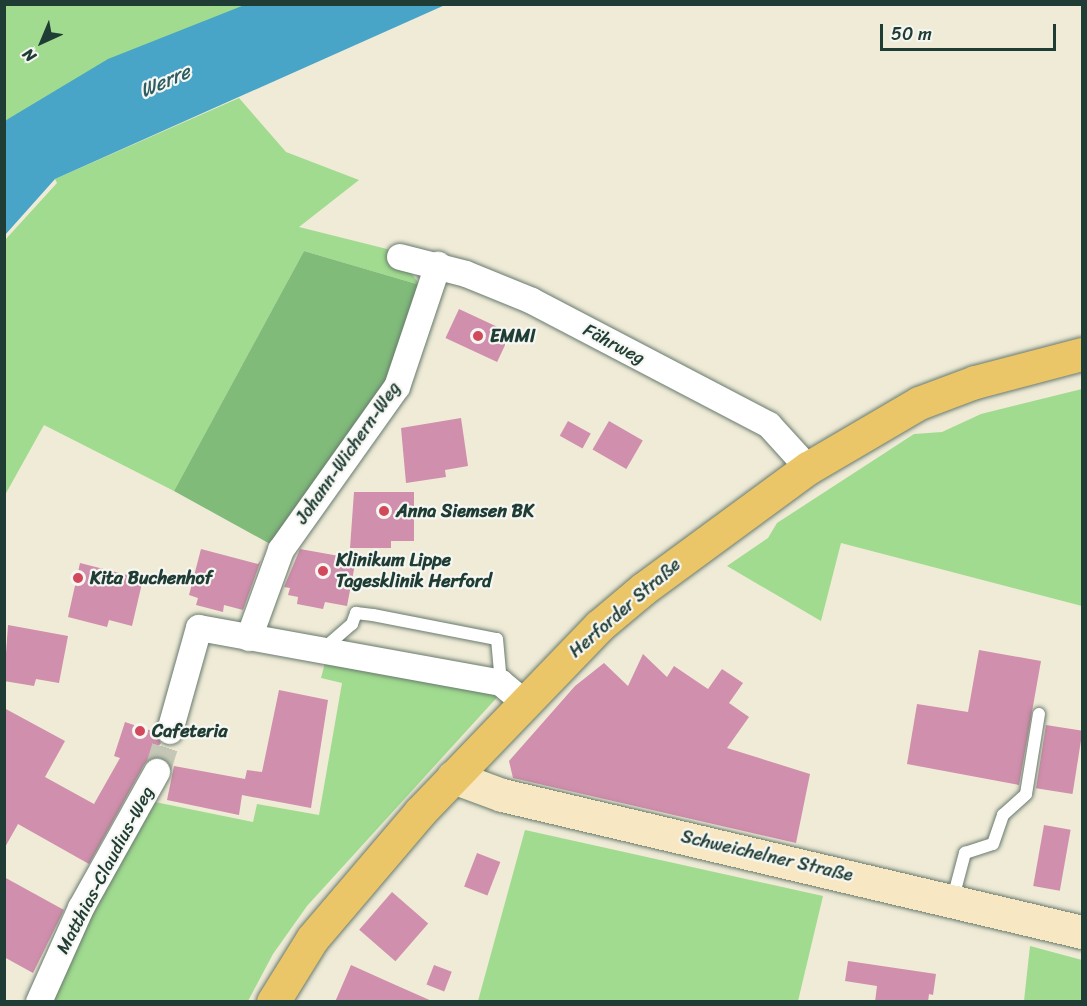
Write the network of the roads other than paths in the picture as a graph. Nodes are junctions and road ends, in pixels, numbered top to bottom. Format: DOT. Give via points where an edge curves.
graph roads {
  1 [pos="400,257"];
  2 [pos="438,265"];
  3 [pos="1083,354"];
  4 [pos="808,468"];
  5 [pos="249,638"];
  6 [pos="321,651"];
  7 [pos="512,693"];
  8 [pos="1039,714"];
  9 [pos="170,731"];
  10 [pos="157,772"];
  11 [pos="453,777"];
  12 [pos="953,898"];
  13 [pos="1083,932"];
  14 [pos="39,1002"];
  15 [pos="273,1002"];
  1 -- 2 [label="street, Fährweg"];
  2 -- 4 [label="street, Fährweg" via="532,301 769,425"];
  2 -- 5 [label="street, Johann-Wichern-Weg" via="397,387 281,550"];
  3 -- 4 [label="main road, Herforder Straße" via="1008,372 919,404"];
  4 -- 7 [label="main road, Herforder Straße"];
  5 -- 6 [label="street"];
  5 -- 9 [label="street" via="199,628"];
  6 -- 7 [label="street"];
  6 -- 7 [label="lane" via="352,624 356,612 497,639"];
  7 -- 11 [label="main road, Herforder Straße"];
  8 -- 12 [label="lane" via="1026,794 1003,815 993,844 965,853"];
  10 -- 14 [label="street, Matthias-Claudius-Weg" via="81,908"];
  11 -- 12 [label="street, Schweichelner Straße" via="502,795"];
  11 -- 15 [label="main road, Herforder Straße" via="348,893 312,939"];
  12 -- 13 [label="street, Schweichelner Straße"];
}
